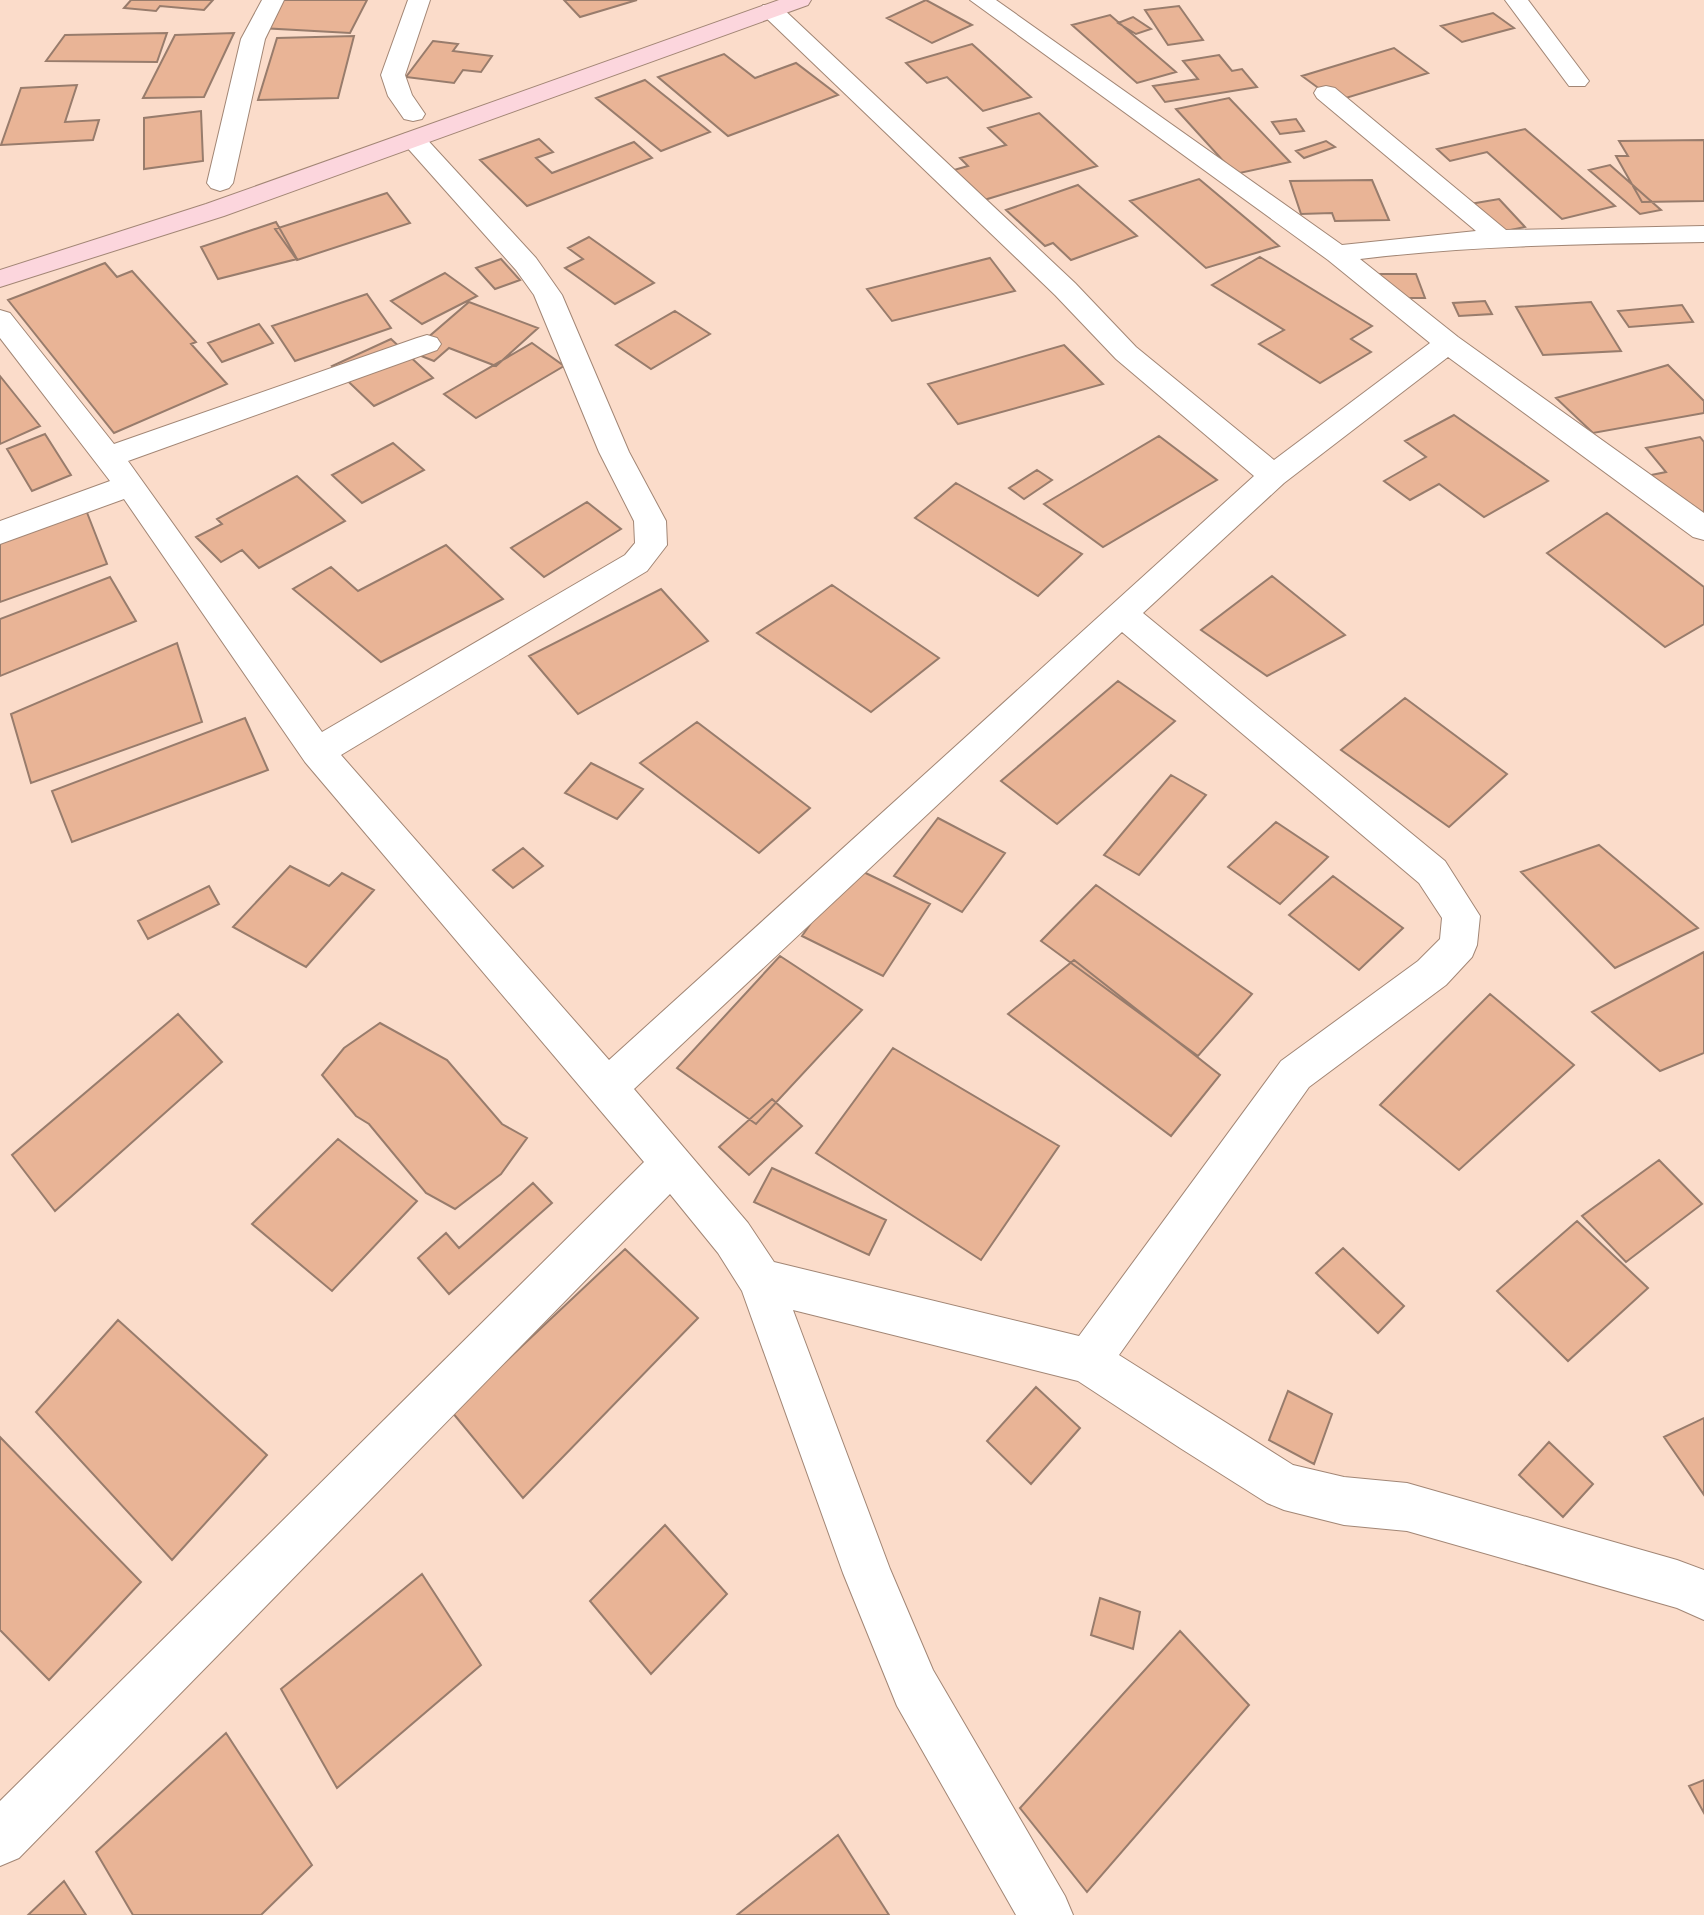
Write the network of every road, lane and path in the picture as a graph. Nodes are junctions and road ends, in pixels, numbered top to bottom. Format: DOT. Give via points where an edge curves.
graph roads {
  1 [pos="273,0"];
  2 [pos="419,0"];
  3 [pos="736,0"];
  4 [pos="800,0"];
  5 [pos="981,0"];
  6 [pos="1516,0"];
  7 [pos="771,10"];
  8 [pos="1577,81"];
  9 [pos="1326,93"];
  10 [pos="413,127"];
  11 [pos="361,132"];
  12 [pos="245,174"];
  13 [pos="220,183"];
  14 [pos="194,191"];
  15 [pos="1704,234"];
  16 [pos="1500,237"];
  17 [pos="1337,254"];
  18 [pos="0,279"];
  19 [pos="0,318"];
  20 [pos="1448,343"];
  21 [pos="427,344"];
  22 [pos="119,471"];
  23 [pos="1273,476"];
  24 [pos="1704,529"];
  25 [pos="0,533"];
  26 [pos="1122,614"];
  27 [pos="317,752"];
  28 [pos="606,1089"];
  29 [pos="672,1163"];
  30 [pos="760,1280"];
  31 [pos="1088,1362"];
  32 [pos="1704,1595"];
  33 [pos="0,1839"];
  34 [pos="1046,1915"];
  1 -- 13 [label="street" via="253,39"];
  2 -- 10 [label="street" via="393,75"];
  3 -- 10 [label="main road"];
  4 -- 7 [label="main road"];
  5 -- 17 [label="street"];
  6 -- 8 [label="street"];
  7 -- 10 [label="main road"];
  7 -- 23 [label="street" via="1065,289 1126,353"];
  9 -- 16 [label="street"];
  10 -- 11 [label="main road"];
  10 -- 18 [label="main road" via="215,210"];
  10 -- 27 [label="street" via="548,295 619,464 650,521 651,545 636,563"];
  12 -- 13 [label="main road"];
  13 -- 14 [label="main road"];
  15 -- 16 [label="street"];
  16 -- 17 [label="street"];
  17 -- 20 [label="street"];
  19 -- 22 [label="street"];
  20 -- 23 [label="street"];
  20 -- 24 [label="street"];
  21 -- 22 [label="street"];
  22 -- 25 [label="street"];
  22 -- 27 [label="street"];
  23 -- 26 [label="street"];
  26 -- 28 [label="street"];
  26 -- 31 [label="street" via="1432,872 1461,916 1458,945 1432,973 1295,1074"];
  27 -- 28 [label="street"];
  28 -- 29 [label="street"];
  29 -- 30 [label="street" via="733,1238"];
  29 -- 33 [label="street"];
  30 -- 31 [label="street"];
  30 -- 34 [label="street" via="867,1573 915,1688"];
  31 -- 32 [label="street" via="1284,1486 1344,1501 1407,1507"];
}
